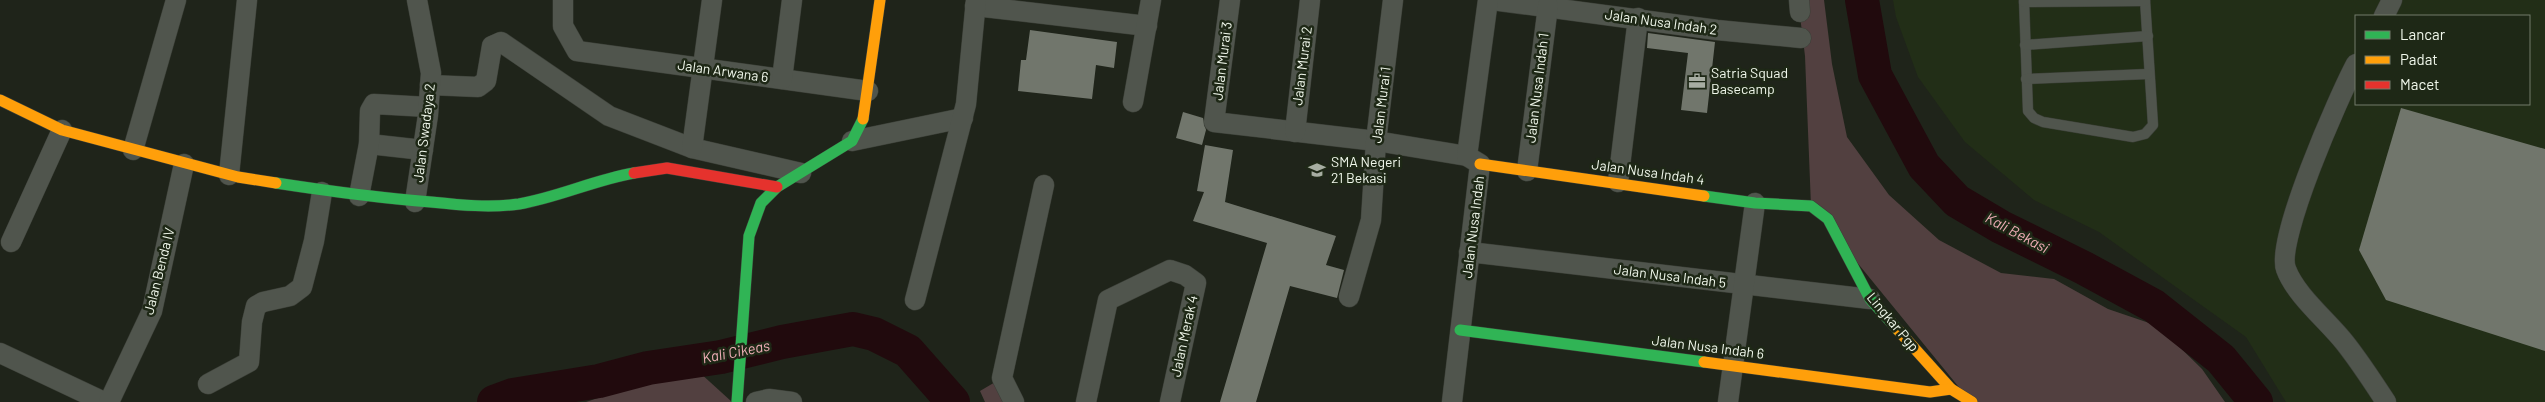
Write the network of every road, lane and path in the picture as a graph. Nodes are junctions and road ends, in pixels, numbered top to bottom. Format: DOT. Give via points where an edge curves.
graph roads {
  1 [pos="176,0"];
  2 [pos="247,0"];
  3 [pos="564,0"];
  4 [pos="712,0"];
  5 [pos="792,0"];
  6 [pos="880,0"];
  7 [pos="1151,0"];
  8 [pos="1230,0"];
  9 [pos="1310,0"];
  10 [pos="1393,0"];
  11 [pos="1488,0"];
  12 [pos="1492,0"];
  13 [pos="2392,0"];
  14 [pos="2024,1"];
  15 [pos="2145,1"];
  16 [pos="417,3"];
  17 [pos="975,3"];
  18 [pos="1548,6"];
  19 [pos="2384,15"];
  20 [pos="1638,18"];
  21 [pos="1148,26"];
  22 [pos="2148,36"];
  23 [pos="1801,38"];
  24 [pos="2025,45"];
  25 [pos="2355,66"];
  26 [pos="703,68"];
  27 [pos="2148,74"];
  28 [pos="782,79"];
  29 [pos="2026,79"];
  30 [pos="430,85"];
  31 [pos="868,91"];
  32 [pos="0,100"];
  33 [pos="1133,102"];
  34 [pos="428,106"];
  35 [pos="963,118"];
  36 [pos="62,130"];
  37 [pos="1295,132"];
  38 [pos="852,141"];
  39 [pos="1376,141"];
  40 [pos="369,144"];
  41 [pos="692,148"];
  42 [pos="132,150"];
  43 [pos="423,150"];
  44 [pos="1474,160"];
  45 [pos="184,164"];
  46 [pos="1527,171"];
  47 [pos="801,173"];
  48 [pos="229,175"];
  49 [pos="1618,182"];
  50 [pos="1044,185"];
  51 [pos="777,187"];
  52 [pos="322,192"];
  53 [pos="359,196"];
  54 [pos="415,202"];
  55 [pos="1755,202"];
  56 [pos="1811,206"];
  57 [pos="11,242"];
  58 [pos="1469,252"];
  59 [pos="1744,285"];
  60 [pos="1349,297"];
  61 [pos="1870,299"];
  62 [pos="915,300"];
  63 [pos="1460,330"];
  64 [pos="0,353"];
  65 [pos="1733,365"];
  66 [pos="208,384"];
  67 [pos="1951,389"];
  68 [pos="738,397"];
  69 [pos="104,402"];
  70 [pos="109,402"];
  71 [pos="756,402"];
  72 [pos="792,402"];
  73 [pos="1014,402"];
  74 [pos="1086,402"];
  75 [pos="1170,402"];
  76 [pos="1452,402"];
  77 [pos="1728,402"];
  78 [pos="1972,402"];
  79 [pos="2386,402"];
  1 -- 42 [label="street"];
  2 -- 48 [label="street"];
  3 -- 26 [label="street, Jalan Arwana 6" via="563,26 577,51"];
  4 -- 26 [label="street"];
  5 -- 28 [label="street"];
  6 -- 31 [label="street"];
  7 -- 21 [label="street"];
  8 -- 37 [label="street, Jalan Murai 3" via="1214,122"];
  9 -- 37 [label="street, Jalan Murai 2"];
  10 -- 39 [label="street, Jalan Murai 1"];
  11 -- 44 [label="street, Jalan Nusa Indah"];
  12 -- 18 [label="street, Jalan Nusa Indah 2"];
  13 -- 19 [label="street"];
  14 -- 15 [label="lane"];
  14 -- 24 [label="lane"];
  15 -- 22 [label="lane"];
  16 -- 30 [label="street, Jalan Swadaya 2"];
  17 -- 21 [label="street"];
  17 -- 35 [label="street"];
  18 -- 20 [label="street, Jalan Nusa Indah 2"];
  18 -- 46 [label="street, Jalan Nusa Indah 1"];
  20 -- 23 [label="street, Jalan Nusa Indah 2"];
  20 -- 49 [label="street"];
  21 -- 33 [label="street"];
  22 -- 24 [label="lane"];
  22 -- 27 [label="lane"];
  24 -- 29 [label="lane"];
  25 -- 79 [label="street" via="2339,97 2291,225 2283,261 2292,281 2344,342"];
  26 -- 28 [label="street, Jalan Arwana 6"];
  26 -- 41 [label="street"];
  27 -- 29 [label="lane"];
  27 -- 29 [label="lane" via="2153,125 2145,134 2133,137 2034,118 2028,111"];
  28 -- 31 [label="street, Jalan Arwana 6"];
  30 -- 34 [label="street, Jalan Swadaya 2"];
  30 -- 41 [label="street" via="478,87 486,81 492,46 500,42 609,116"];
  31 -- 38 [label="street" via="863,119"];
  32 -- 36 [label="street"];
  34 -- 40 [label="street" via="374,104 370,111"];
  34 -- 43 [label="street, Jalan Swadaya 2"];
  35 -- 38 [label="street"];
  35 -- 62 [label="street"];
  36 -- 42 [label="street"];
  36 -- 57 [label="street"];
  37 -- 39 [label="street"];
  38 -- 47 [label="street"];
  39 -- 44 [label="street"];
  39 -- 60 [label="street, Jalan Murai 1" via="1371,220"];
  40 -- 43 [label="street"];
  40 -- 53 [label="street"];
  41 -- 47 [label="street"];
  42 -- 45 [label="street"];
  43 -- 54 [label="street, Jalan Swadaya 2"];
  44 -- 46 [label="street, Jalan Nusa Indah 4"];
  44 -- 58 [label="street, Jalan Nusa Indah"];
  45 -- 48 [label="street"];
  45 -- 70 [label="street, Jalan Benda IV" via="152,311"];
  46 -- 49 [label="street, Jalan Nusa Indah 4"];
  47 -- 51 [label="street"];
  48 -- 52 [label="street"];
  49 -- 55 [label="street, Jalan Nusa Indah 4"];
  50 -- 73 [label="street" via="1002,378"];
  51 -- 54 [label="street" via="667,168 606,178 558,195 518,204 476,206"];
  51 -- 68 [label="street" via="761,203 749,236"];
  52 -- 53 [label="street"];
  52 -- 66 [label="street" via="302,287 290,296 256,306 249,362"];
  53 -- 54 [label="street"];
  55 -- 56 [label="street, Jalan Nusa Indah 4"];
  55 -- 59 [label="street"];
  56 -- 61 [label="street, Lingkar Pgp" via="1828,219"];
  58 -- 59 [label="street, Jalan Nusa Indah 5"];
  58 -- 63 [label="street, Jalan Nusa Indah"];
  59 -- 61 [label="street, Jalan Nusa Indah 5"];
  59 -- 65 [label="street"];
  61 -- 67 [label="street, Lingkar Pgp"];
  63 -- 65 [label="street, Jalan Nusa Indah 6"];
  63 -- 76 [label="street, Jalan Nusa Indah"];
  64 -- 69 [label="street"];
  65 -- 67 [label="street, Jalan Nusa Indah 6" via="1930,392"];
  65 -- 77 [label="street"];
  67 -- 78 [label="street, Lingkar Pgp"];
  71 -- 72 [label="street" via="769,399"];
  74 -- 75 [label="street, Jalan Merak 4" via="1108,300 1170,270 1185,275 1196,284"];
}
